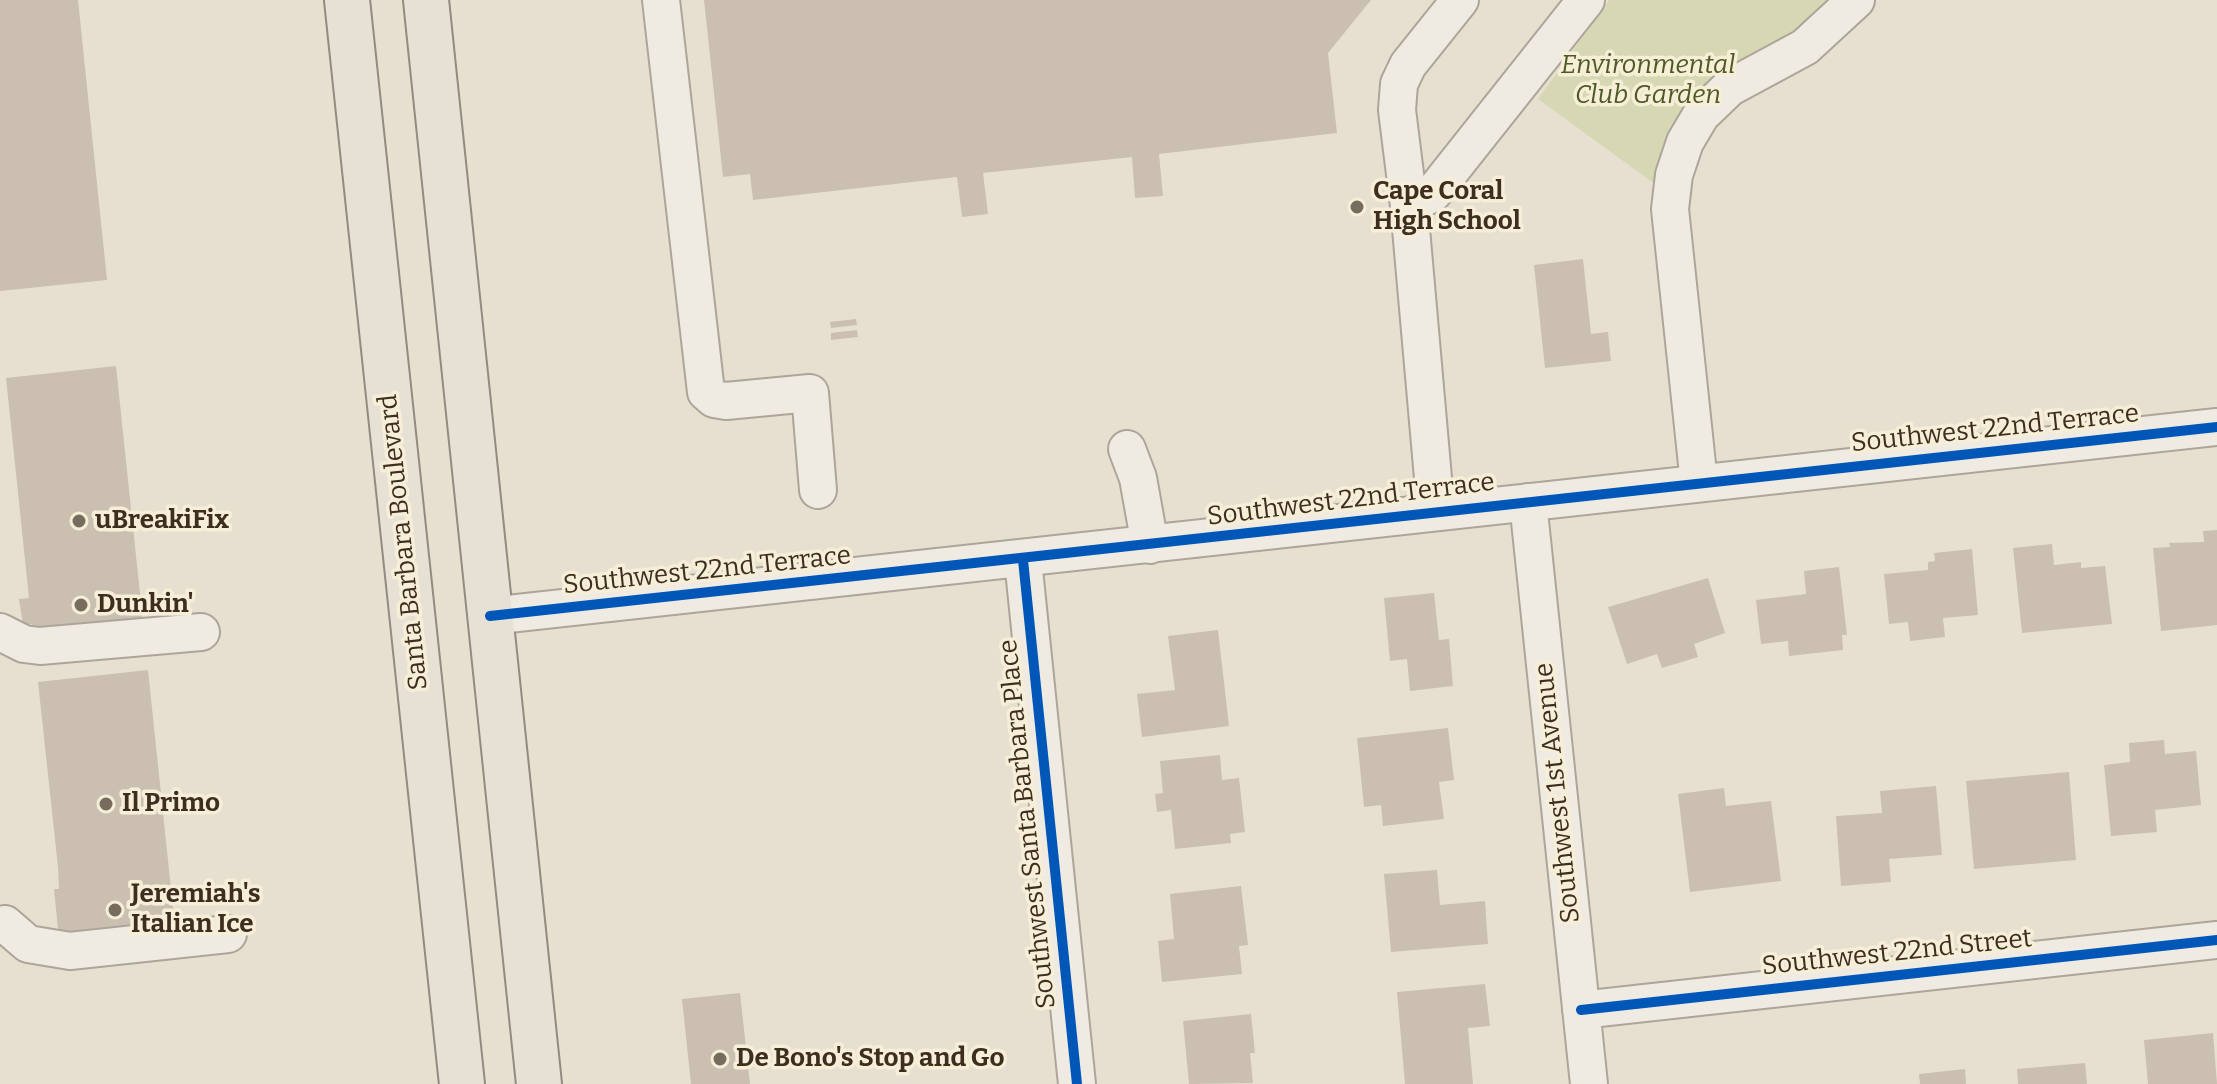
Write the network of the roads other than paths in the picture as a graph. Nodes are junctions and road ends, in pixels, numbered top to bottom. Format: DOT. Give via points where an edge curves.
graph roads {
  1 [pos="347,0"];
  2 [pos="426,0"];
  3 [pos="661,0"];
  4 [pos="1460,0"];
  5 [pos="1586,0"];
  6 [pos="1856,0"];
  7 [pos="1409,206"];
  8 [pos="2217,427"];
  9 [pos="1127,449"];
  10 [pos="1699,483"];
  11 [pos="818,490"];
  12 [pos="1528,502"];
  13 [pos="1436,512"];
  14 [pos="1150,545"];
  15 [pos="1023,560"];
  16 [pos="490,616"];
  17 [pos="0,632"];
  18 [pos="201,632"];
  19 [pos="5,924"];
  20 [pos="228,934"];
  21 [pos="2217,940"];
  22 [pos="1581,1010"];
  23 [pos="462,1084"];
  24 [pos="539,1084"];
  25 [pos="1077,1084"];
  26 [pos="1589,1084"];
  1 -- 23 [label="main road, Santa Barbara Boulevard"];
  2 -- 16 [label="main road"];
  3 -- 11 [label="street" via="706,392 726,401 810,393"];
  4 -- 7 [label="street" via="1399,84 1397,110"];
  5 -- 7 [label="street" via="1433,193"];
  6 -- 10 [label="street" via="1805,47 1729,88 1701,115 1681,153 1670,209"];
  7 -- 13 [label="street"];
  8 -- 10 [label="street, Southwest 22nd Terrace"];
  9 -- 14 [label="street"];
  10 -- 12 [label="street, Southwest 22nd Terrace"];
  12 -- 13 [label="street, Southwest 22nd Terrace"];
  12 -- 22 [label="street, Southwest 1st Avenue"];
  13 -- 14 [label="street, Southwest 22nd Terrace"];
  14 -- 15 [label="street, Southwest 22nd Terrace"];
  15 -- 16 [label="street, Southwest 22nd Terrace"];
  15 -- 25 [label="street, Southwest Santa Barbara Place"];
  16 -- 24 [label="main road"];
  17 -- 18 [label="street" via="40,646"];
  19 -- 20 [label="street" via="28,944 70,951"];
  21 -- 22 [label="street, Southwest 22nd Street"];
  22 -- 26 [label="street, Southwest 1st Avenue"];
}
